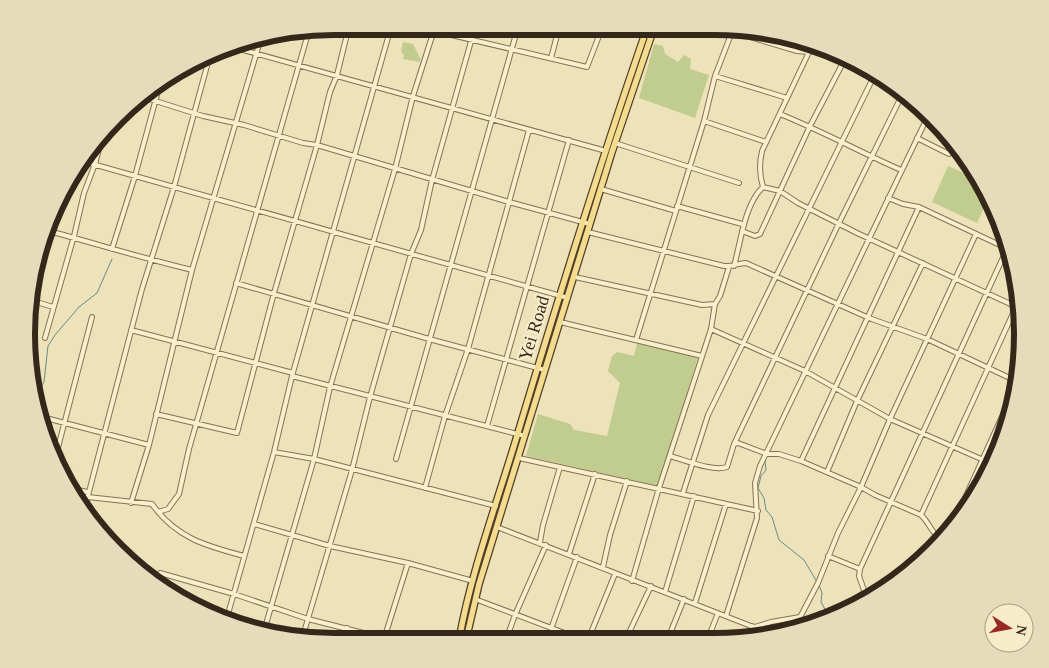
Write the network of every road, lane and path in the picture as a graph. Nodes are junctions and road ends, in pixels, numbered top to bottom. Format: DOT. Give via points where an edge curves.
graph roads {
  1 [pos="347,35"];
  2 [pos="389,35"];
  3 [pos="433,35"];
  4 [pos="459,35"];
  5 [pos="473,35"];
  6 [pos="516,35"];
  7 [pos="557,35"];
  8 [pos="599,35"];
  9 [pos="646,35"];
  10 [pos="652,35"];
  11 [pos="730,36"];
  12 [pos="307,37"];
  13 [pos="757,38"];
  14 [pos="472,39"];
  15 [pos="260,44"];
  16 [pos="512,48"];
  17 [pos="241,50"];
  18 [pos="809,52"];
  19 [pos="257,55"];
  20 [pos="550,58"];
  21 [pos="208,63"];
  22 [pos="298,64"];
  23 [pos="843,64"];
  24 [pos="338,75"];
  25 [pos="715,76"];
  26 [pos="872,79"];
  27 [pos="373,85"];
  28 [pos="158,92"];
  29 [pos="412,96"];
  30 [pos="787,98"];
  31 [pos="150,99"];
  32 [pos="900,99"];
  33 [pos="156,101"];
  34 [pos="453,108"];
  35 [pos="194,113"];
  36 [pos="780,114"];
  37 [pos="491,120"];
  38 [pos="704,121"];
  39 [pos="236,122"];
  40 [pos="925,122"];
  41 [pos="810,126"];
  42 [pos="529,130"];
  43 [pos="278,134"];
  44 [pos="917,138"];
  45 [pos="569,140"];
  46 [pos="615,142"];
  47 [pos="766,142"];
  48 [pos="841,142"];
  49 [pos="317,145"];
  50 [pos="99,150"];
  51 [pos="606,150"];
  52 [pos="951,151"];
  53 [pos="355,157"];
  54 [pos="872,157"];
  55 [pos="89,162"];
  56 [pos="95,164"];
  57 [pos="689,167"];
  58 [pos="395,169"];
  59 [pos="902,170"];
  60 [pos="135,176"];
  61 [pos="432,180"];
  62 [pos="739,182"];
  63 [pos="174,187"];
  64 [pos="763,187"];
  65 [pos="601,189"];
  66 [pos="471,191"];
  67 [pos="780,191"];
  68 [pos="214,198"];
  69 [pos="888,198"];
  70 [pos="509,202"];
  71 [pos="919,207"];
  72 [pos="808,208"];
  73 [pos="677,209"];
  74 [pos="256,210"];
  75 [pos="549,213"];
  76 [pos="295,221"];
  77 [pos="582,222"];
  78 [pos="838,223"];
  79 [pos="590,224"];
  80 [pos="742,224"];
  81 [pos="742,231"];
  82 [pos="53,232"];
  83 [pos="333,232"];
  84 [pos="588,232"];
  85 [pos="976,234"];
  86 [pos="74,236"];
  87 [pos="869,238"];
  88 [pos="373,243"];
  89 [pos="1000,245"];
  90 [pos="112,249"];
  91 [pos="663,251"];
  92 [pos="899,253"];
  93 [pos="411,254"];
  94 [pos="1004,256"];
  95 [pos="151,260"];
  96 [pos="923,263"];
  97 [pos="450,265"];
  98 [pos="734,266"];
  99 [pos="729,267"];
  100 [pos="192,270"];
  101 [pos="488,276"];
  102 [pos="575,277"];
  103 [pos="776,277"];
  104 [pos="955,278"];
  105 [pos="236,283"];
  106 [pos="528,288"];
  107 [pos="808,290"];
  108 [pos="986,292"];
  109 [pos="274,293"];
  110 [pos="649,294"];
  111 [pos="560,296"];
  112 [pos="568,298"];
  113 [pos="37,302"];
  114 [pos="312,304"];
  115 [pos="715,304"];
  116 [pos="838,304"];
  117 [pos="1012,304"];
  118 [pos="53,306"];
  119 [pos="351,316"];
  120 [pos="92,317"];
  121 [pos="1013,317"];
  122 [pos="869,318"];
  123 [pos="560,322"];
  124 [pos="893,327"];
  125 [pos="391,328"];
  126 [pos="711,329"];
  127 [pos="131,330"];
  128 [pos="44,338"];
  129 [pos="429,339"];
  130 [pos="636,340"];
  131 [pos="927,340"];
  132 [pos="174,342"];
  133 [pos="742,343"];
  134 [pos="468,349"];
  135 [pos="216,353"];
  136 [pos="959,353"];
  137 [pos="702,356"];
  138 [pos="776,357"];
  139 [pos="507,360"];
  140 [pos="255,363"];
  141 [pos="988,367"];
  142 [pos="537,368"];
  143 [pos="546,370"];
  144 [pos="805,371"];
  145 [pos="292,374"];
  146 [pos="1010,378"];
  147 [pos="330,387"];
  148 [pos="836,388"];
  149 [pos="370,397"];
  150 [pos="857,401"];
  151 [pos="410,407"];
  152 [pos="1003,413"];
  153 [pos="156,414"];
  154 [pos="445,416"];
  155 [pos="47,418"];
  156 [pos="890,419"];
  157 [pos="65,423"];
  158 [pos="198,424"];
  159 [pos="488,426"];
  160 [pos="103,433"];
  161 [pos="922,433"];
  162 [pos="518,434"];
  163 [pos="525,436"];
  164 [pos="149,444"];
  165 [pos="734,444"];
  166 [pos="952,447"];
  167 [pos="58,448"];
  168 [pos="274,452"];
  169 [pos="767,454"];
  170 [pos="670,456"];
  171 [pos="519,458"];
  172 [pos="314,459"];
  173 [pos="396,459"];
  174 [pos="982,459"];
  175 [pos="692,461"];
  176 [pos="801,461"];
  177 [pos="985,461"];
  178 [pos="560,467"];
  179 [pos="352,470"];
  180 [pos="827,472"];
  181 [pos="594,474"];
  182 [pos="627,482"];
  183 [pos="861,486"];
  184 [pos="425,488"];
  185 [pos="659,488"];
  186 [pos="80,492"];
  187 [pos="683,493"];
  188 [pos="88,495"];
  189 [pos="694,496"];
  190 [pos="891,501"];
  191 [pos="963,501"];
  192 [pos="86,502"];
  193 [pos="131,503"];
  194 [pos="726,504"];
  195 [pos="496,506"];
  196 [pos="503,508"];
  197 [pos="758,511"];
  198 [pos="158,512"];
  199 [pos="921,516"];
  200 [pos="254,524"];
  201 [pos="497,527"];
  202 [pos="937,534"];
  203 [pos="292,536"];
  204 [pos="540,542"];
  205 [pos="546,545"];
  206 [pos="330,546"];
  207 [pos="569,554"];
  208 [pos="244,556"];
  209 [pos="828,556"];
  210 [pos="578,557"];
  211 [pos="408,563"];
  212 [pos="603,567"];
  213 [pos="860,569"];
  214 [pos="615,574"];
  215 [pos="159,576"];
  216 [pos="472,581"];
  217 [pos="632,581"];
  218 [pos="479,584"];
  219 [pos="651,586"];
  220 [pos="665,592"];
  221 [pos="863,593"];
  222 [pos="234,594"];
  223 [pos="475,599"];
  224 [pos="684,599"];
  225 [pos="695,603"];
  226 [pos="271,605"];
  227 [pos="718,612"];
  228 [pos="228,613"];
  229 [pos="515,615"];
  230 [pos="726,616"];
  231 [pos="800,617"];
  232 [pos="308,618"];
  233 [pos="798,621"];
  234 [pos="266,625"];
  235 [pos="755,627"];
  236 [pos="346,628"];
  237 [pos="551,628"];
  238 [pos="754,630"];
  239 [pos="304,631"];
  240 [pos="345,633"];
  241 [pos="363,633"];
  242 [pos="386,633"];
  243 [pos="460,633"];
  244 [pos="468,633"];
  245 [pos="509,633"];
  246 [pos="549,633"];
  247 [pos="564,633"];
  248 [pos="591,633"];
  249 [pos="629,633"];
  250 [pos="670,633"];
  251 [pos="710,633"];
  1 -- 24 [label="street"];
  2 -- 27 [label="street"];
  3 -- 29 [label="street"];
  4 -- 14 [label="street"];
  5 -- 14 [label="street"];
  6 -- 16 [label="street"];
  7 -- 20 [label="street"];
  8 -- 20 [label="street" via="587,67"];
  9 -- 51 [label="main road, Yei Road"];
  10 -- 46 [label="main road, Yei Road"];
  11 -- 25 [label="street"];
  12 -- 22 [label="street"];
  13 -- 18 [label="street" via="797,52"];
  14 -- 16 [label="street"];
  14 -- 34 [label="street"];
  15 -- 19 [label="street"];
  16 -- 20 [label="street"];
  16 -- 37 [label="street"];
  17 -- 19 [label="street"];
  18 -- 30 [label="street"];
  19 -- 22 [label="street"];
  19 -- 39 [label="street"];
  21 -- 35 [label="street"];
  22 -- 24 [label="street"];
  22 -- 43 [label="street"];
  23 -- 41 [label="street"];
  24 -- 27 [label="street"];
  24 -- 49 [label="street" via="330,92"];
  25 -- 30 [label="street"];
  25 -- 38 [label="street"];
  26 -- 48 [label="street"];
  27 -- 29 [label="street"];
  27 -- 53 [label="street"];
  28 -- 33 [label="street"];
  29 -- 34 [label="street"];
  29 -- 58 [label="street"];
  30 -- 36 [label="street"];
  31 -- 33 [label="street"];
  32 -- 54 [label="street"];
  33 -- 35 [label="street"];
  33 -- 60 [label="street"];
  34 -- 37 [label="street"];
  34 -- 61 [label="street"];
  35 -- 39 [label="street"];
  35 -- 63 [label="street"];
  36 -- 41 [label="street"];
  36 -- 47 [label="street"];
  37 -- 42 [label="street"];
  37 -- 66 [label="street"];
  38 -- 47 [label="street"];
  38 -- 57 [label="street"];
  39 -- 43 [label="street"];
  39 -- 68 [label="street"];
  40 -- 44 [label="street"];
  41 -- 48 [label="street"];
  41 -- 67 [label="street"];
  42 -- 45 [label="street"];
  42 -- 70 [label="street"];
  43 -- 49 [label="street"];
  43 -- 74 [label="street"];
  44 -- 52 [label="street" via="949,154"];
  44 -- 59 [label="street"];
  45 -- 51 [label="street"];
  45 -- 75 [label="street"];
  46 -- 57 [label="street"];
  46 -- 65 [label="main road, Yei Road"];
  47 -- 64 [label="street" via="759,167"];
  48 -- 54 [label="street"];
  48 -- 72 [label="street"];
  49 -- 53 [label="street"];
  49 -- 76 [label="street"];
  50 -- 56 [label="street"];
  51 -- 77 [label="main road, Yei Road"];
  53 -- 58 [label="street"];
  53 -- 83 [label="street"];
  54 -- 59 [label="street"];
  54 -- 78 [label="street"];
  55 -- 56 [label="street"];
  56 -- 60 [label="street"];
  56 -- 86 [label="street" via="82,199"];
  57 -- 62 [label="street"];
  57 -- 73 [label="street"];
  58 -- 61 [label="street"];
  58 -- 88 [label="street"];
  59 -- 69 [label="street"];
  60 -- 63 [label="street"];
  60 -- 90 [label="street"];
  61 -- 66 [label="street"];
  61 -- 93 [label="street"];
  63 -- 68 [label="street"];
  63 -- 95 [label="street"];
  64 -- 67 [label="street"];
  64 -- 80 [label="street" via="755,196"];
  65 -- 73 [label="street"];
  65 -- 79 [label="main road, Yei Road"];
  66 -- 70 [label="street"];
  66 -- 97 [label="street"];
  67 -- 72 [label="street"];
  67 -- 81 [label="street" via="760,234 755,236"];
  68 -- 74 [label="street"];
  68 -- 100 [label="street"];
  69 -- 71 [label="street"];
  69 -- 87 [label="street"];
  70 -- 75 [label="street"];
  70 -- 101 [label="street"];
  71 -- 85 [label="street"];
  71 -- 92 [label="street"];
  72 -- 78 [label="street"];
  72 -- 103 [label="street"];
  73 -- 80 [label="street"];
  73 -- 91 [label="street"];
  74 -- 76 [label="street"];
  74 -- 105 [label="street"];
  75 -- 77 [label="street"];
  75 -- 106 [label="street"];
  76 -- 83 [label="street"];
  76 -- 109 [label="street"];
  77 -- 79 [label="street"];
  77 -- 111 [label="main road, Yei Road"];
  78 -- 87 [label="street"];
  78 -- 107 [label="street"];
  79 -- 84 [label="main road, Yei Road"];
  80 -- 81 [label="street"];
  81 -- 98 [label="street"];
  82 -- 86 [label="street"];
  83 -- 88 [label="street"];
  83 -- 114 [label="street"];
  84 -- 91 [label="street"];
  84 -- 102 [label="main road, Yei Road"];
  85 -- 89 [label="street"];
  85 -- 104 [label="street"];
  86 -- 90 [label="street"];
  86 -- 118 [label="street"];
  87 -- 92 [label="street"];
  87 -- 116 [label="street"];
  88 -- 93 [label="street"];
  88 -- 119 [label="street"];
  90 -- 95 [label="street"];
  91 -- 99 [label="street"];
  91 -- 110 [label="street"];
  92 -- 96 [label="street"];
  92 -- 122 [label="street"];
  93 -- 97 [label="street"];
  93 -- 125 [label="street"];
  94 -- 108 [label="street"];
  95 -- 100 [label="street"];
  95 -- 127 [label="street"];
  96 -- 104 [label="street"];
  96 -- 124 [label="street"];
  97 -- 101 [label="street"];
  97 -- 129 [label="street"];
  98 -- 99 [label="street"];
  98 -- 103 [label="street" via="746,263"];
  99 -- 115 [label="street"];
  100 -- 132 [label="street"];
  101 -- 106 [label="street"];
  101 -- 134 [label="street"];
  102 -- 110 [label="street"];
  102 -- 112 [label="main road, Yei Road"];
  103 -- 107 [label="street"];
  103 -- 133 [label="street"];
  104 -- 108 [label="street"];
  104 -- 131 [label="street"];
  105 -- 109 [label="street"];
  105 -- 135 [label="street"];
  106 -- 111 [label="street"];
  106 -- 139 [label="street"];
  107 -- 116 [label="street"];
  107 -- 138 [label="street"];
  108 -- 117 [label="street"];
  108 -- 136 [label="street"];
  109 -- 114 [label="street"];
  109 -- 140 [label="street"];
  110 -- 115 [label="street" via="702,305"];
  110 -- 130 [label="street"];
  111 -- 112 [label="street"];
  111 -- 142 [label="main road, Yei Road"];
  112 -- 123 [label="main road, Yei Road"];
  113 -- 118 [label="street"];
  114 -- 119 [label="street"];
  114 -- 145 [label="street"];
  115 -- 126 [label="street"];
  116 -- 122 [label="street"];
  116 -- 144 [label="street"];
  118 -- 128 [label="street"];
  119 -- 125 [label="street"];
  119 -- 147 [label="street"];
  120 -- 157 [label="street"];
  121 -- 141 [label="street"];
  122 -- 124 [label="street"];
  122 -- 148 [label="street"];
  123 -- 130 [label="street"];
  123 -- 143 [label="main road, Yei Road"];
  124 -- 131 [label="street"];
  124 -- 150 [label="street"];
  125 -- 129 [label="street"];
  125 -- 149 [label="street"];
  126 -- 133 [label="street"];
  126 -- 137 [label="street"];
  127 -- 132 [label="street"];
  127 -- 160 [label="street"];
  129 -- 134 [label="street"];
  129 -- 151 [label="street"];
  130 -- 137 [label="street"];
  131 -- 136 [label="street"];
  131 -- 156 [label="street"];
  132 -- 135 [label="street"];
  132 -- 153 [label="street"];
  133 -- 138 [label="street"];
  133 -- 175 [label="street" via="708,415"];
  134 -- 139 [label="street"];
  134 -- 154 [label="street"];
  135 -- 140 [label="street"];
  135 -- 158 [label="street"];
  136 -- 141 [label="street"];
  136 -- 161 [label="street"];
  137 -- 170 [label="street"];
  138 -- 144 [label="street"];
  138 -- 165 [label="street"];
  139 -- 142 [label="street"];
  139 -- 159 [label="street"];
  140 -- 145 [label="street"];
  140 -- 158 [label="street" via="236,433"];
  141 -- 146 [label="street"];
  141 -- 166 [label="street"];
  142 -- 143 [label="street"];
  142 -- 162 [label="main road, Yei Road"];
  143 -- 163 [label="main road, Yei Road"];
  144 -- 148 [label="street"];
  144 -- 169 [label="street"];
  145 -- 147 [label="street"];
  145 -- 168 [label="street"];
  147 -- 149 [label="street"];
  147 -- 172 [label="street"];
  148 -- 150 [label="street"];
  148 -- 176 [label="street"];
  149 -- 151 [label="street"];
  149 -- 179 [label="street"];
  150 -- 156 [label="street"];
  150 -- 180 [label="street"];
  151 -- 154 [label="street"];
  151 -- 173 [label="street"];
  152 -- 174 [label="street"];
  153 -- 158 [label="street"];
  153 -- 164 [label="street"];
  154 -- 159 [label="street"];
  154 -- 184 [label="street"];
  155 -- 157 [label="street"];
  156 -- 161 [label="street"];
  156 -- 183 [label="street"];
  157 -- 160 [label="street"];
  157 -- 167 [label="street"];
  158 -- 198 [label="street" via="179,494 168,509"];
  159 -- 162 [label="street"];
  160 -- 164 [label="street"];
  160 -- 188 [label="street"];
  161 -- 166 [label="street"];
  161 -- 190 [label="street"];
  162 -- 163 [label="street"];
  162 -- 195 [label="main road, Yei Road"];
  163 -- 171 [label="main road, Yei Road"];
  164 -- 193 [label="street"];
  165 -- 169 [label="street"];
  165 -- 175 [label="street" via="725,468"];
  166 -- 174 [label="street"];
  166 -- 199 [label="street"];
  168 -- 172 [label="street"];
  168 -- 200 [label="street"];
  169 -- 176 [label="street"];
  169 -- 197 [label="street" via="755,483"];
  170 -- 175 [label="street"];
  170 -- 185 [label="street"];
  171 -- 178 [label="street"];
  171 -- 196 [label="main road, Yei Road"];
  172 -- 179 [label="street"];
  172 -- 203 [label="street"];
  174 -- 177 [label="street"];
  174 -- 191 [label="street"];
  175 -- 187 [label="street"];
  176 -- 180 [label="street"];
  178 -- 181 [label="street"];
  178 -- 204 [label="street"];
  179 -- 184 [label="street"];
  179 -- 206 [label="street"];
  180 -- 183 [label="street"];
  181 -- 182 [label="street"];
  181 -- 207 [label="street"];
  182 -- 185 [label="street"];
  182 -- 212 [label="street"];
  183 -- 190 [label="street"];
  183 -- 209 [label="street"];
  184 -- 195 [label="street"];
  185 -- 187 [label="street"];
  185 -- 217 [label="street"];
  186 -- 188 [label="street"];
  187 -- 189 [label="street"];
  188 -- 192 [label="street"];
  188 -- 193 [label="street"];
  189 -- 194 [label="street"];
  189 -- 220 [label="street"];
  190 -- 199 [label="street"];
  190 -- 213 [label="street"];
  193 -- 198 [label="street" via="152,504"];
  194 -- 197 [label="street"];
  194 -- 225 [label="street"];
  195 -- 196 [label="street"];
  195 -- 216 [label="main road, Yei Road"];
  196 -- 201 [label="main road, Yei Road"];
  197 -- 230 [label="street"];
  198 -- 208 [label="street" via="185,536 208,547"];
  199 -- 202 [label="street"];
  200 -- 203 [label="street"];
  200 -- 208 [label="street"];
  201 -- 204 [label="street"];
  201 -- 218 [label="main road, Yei Road"];
  203 -- 206 [label="street"];
  203 -- 226 [label="street"];
  204 -- 205 [label="street"];
  205 -- 207 [label="street"];
  205 -- 229 [label="street"];
  206 -- 211 [label="street"];
  206 -- 232 [label="street"];
  207 -- 210 [label="street"];
  208 -- 222 [label="street"];
  209 -- 213 [label="street"];
  209 -- 231 [label="street"];
  210 -- 212 [label="street"];
  210 -- 237 [label="street"];
  211 -- 216 [label="street"];
  211 -- 242 [label="street"];
  212 -- 214 [label="street"];
  213 -- 221 [label="street"];
  214 -- 217 [label="street"];
  214 -- 248 [label="street"];
  215 -- 222 [label="street" via="160,573"];
  216 -- 218 [label="street"];
  216 -- 243 [label="main road, Yei Road"];
  217 -- 219 [label="street"];
  218 -- 223 [label="main road, Yei Road"];
  219 -- 220 [label="street"];
  219 -- 249 [label="street"];
  220 -- 224 [label="street"];
  222 -- 226 [label="street"];
  222 -- 228 [label="street"];
  223 -- 229 [label="street"];
  223 -- 244 [label="main road, Yei Road"];
  224 -- 225 [label="street"];
  224 -- 250 [label="street"];
  225 -- 227 [label="street"];
  226 -- 232 [label="street"];
  226 -- 234 [label="street"];
  227 -- 230 [label="street"];
  227 -- 251 [label="street"];
  229 -- 237 [label="street"];
  229 -- 245 [label="street"];
  230 -- 235 [label="street"];
  231 -- 233 [label="street"];
  231 -- 235 [label="street"];
  232 -- 236 [label="street"];
  232 -- 239 [label="street"];
  235 -- 238 [label="street"];
  236 -- 240 [label="street"];
  236 -- 241 [label="street"];
  237 -- 246 [label="street"];
  237 -- 247 [label="street"];
}
